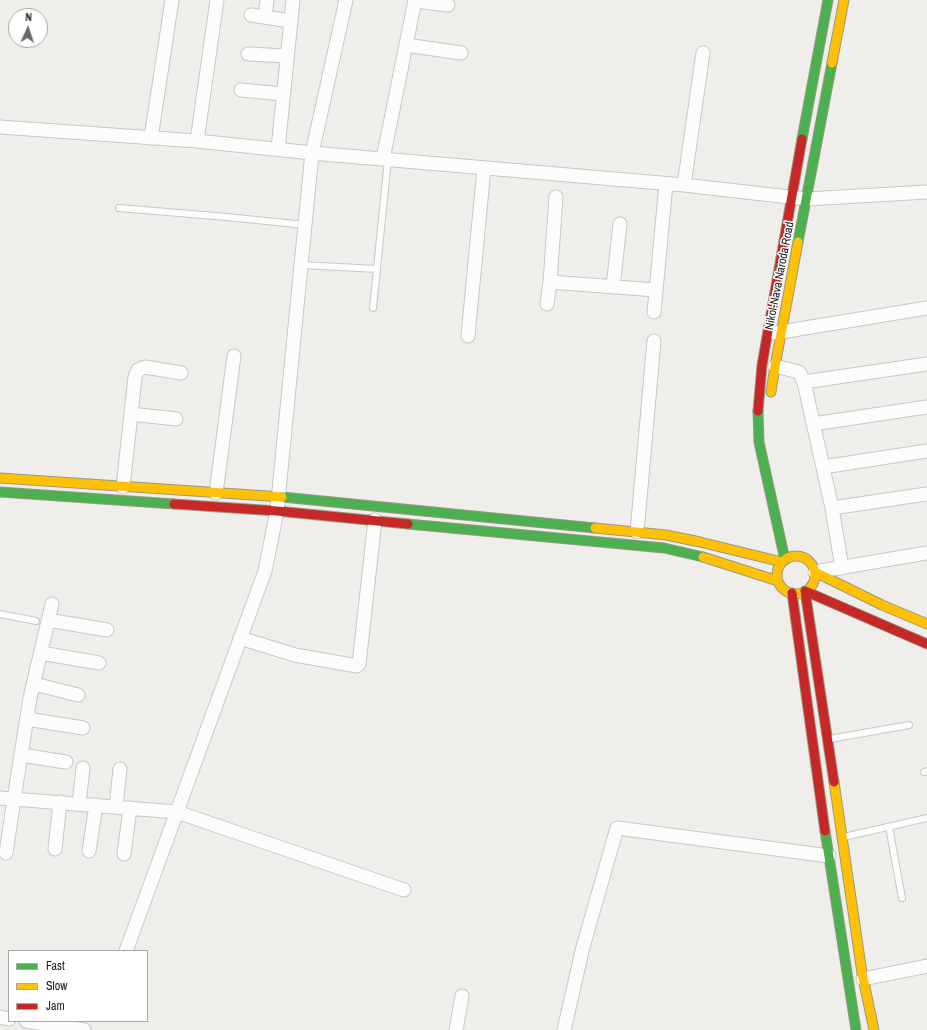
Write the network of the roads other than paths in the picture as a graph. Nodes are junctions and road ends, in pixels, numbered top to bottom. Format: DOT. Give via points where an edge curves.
graph roads {
  1 [pos="172,0"];
  2 [pos="217,0"];
  3 [pos="267,0"];
  4 [pos="293,0"];
  5 [pos="346,0"];
  6 [pos="415,0"];
  7 [pos="828,0"];
  8 [pos="844,0"];
  9 [pos="448,6"];
  10 [pos="251,16"];
  11 [pos="265,17"];
  12 [pos="291,20"];
  13 [pos="406,45"];
  14 [pos="703,52"];
  15 [pos="461,53"];
  16 [pos="248,54"];
  17 [pos="287,56"];
  18 [pos="241,90"];
  19 [pos="283,94"];
  20 [pos="0,126"];
  21 [pos="151,138"];
  22 [pos="197,141"];
  23 [pos="278,149"];
  24 [pos="312,153"];
  25 [pos="386,159"];
  26 [pos="484,168"];
  27 [pos="666,184"];
  28 [pos="684,185"];
  29 [pos="927,192"];
  30 [pos="791,197"];
  31 [pos="556,198"];
  32 [pos="807,199"];
  33 [pos="119,208"];
  34 [pos="620,224"];
  35 [pos="305,225"];
  36 [pos="301,265"];
  37 [pos="377,270"];
  38 [pos="550,282"];
  39 [pos="613,287"];
  40 [pos="656,290"];
  41 [pos="547,304"];
  42 [pos="373,308"];
  43 [pos="927,308"];
  44 [pos="654,312"];
  45 [pos="782,332"];
  46 [pos="768,334"];
  47 [pos="468,336"];
  48 [pos="654,341"];
  49 [pos="234,356"];
  50 [pos="927,364"];
  51 [pos="775,366"];
  52 [pos="181,373"];
  53 [pos="804,382"];
  54 [pos="770,401"];
  55 [pos="927,407"];
  56 [pos="131,414"];
  57 [pos="176,419"];
  58 [pos="813,424"];
  59 [pos="927,451"];
  60 [pos="823,467"];
  61 [pos="0,478"];
  62 [pos="123,486"];
  63 [pos="0,492"];
  64 [pos="216,493"];
  65 [pos="927,494"];
  66 [pos="278,497"];
  67 [pos="832,508"];
  68 [pos="277,511"];
  69 [pos="375,520"];
  70 [pos="637,532"];
  71 [pos="927,553"];
  72 [pos="784,561"];
  73 [pos="842,568"];
  74 [pos="815,572"];
  75 [pos="778,581"];
  76 [pos="805,591"];
  77 [pos="792,593"];
  78 [pos="52,604"];
  79 [pos="0,614"];
  80 [pos="42,620"];
  81 [pos="927,624"];
  82 [pos="107,630"];
  83 [pos="240,638"];
  84 [pos="927,644"];
  85 [pos="41,653"];
  86 [pos="99,663"];
  87 [pos="34,684"];
  88 [pos="78,695"];
  89 [pos="27,719"];
  90 [pos="909,725"];
  91 [pos="83,728"];
  92 [pos="828,740"];
  93 [pos="21,755"];
  94 [pos="66,762"];
  95 [pos="82,768"];
  96 [pos="120,769"];
  97 [pos="0,798"];
  98 [pos="14,799"];
  99 [pos="60,802"];
  100 [pos="79,804"];
  101 [pos="96,805"];
  102 [pos="116,807"];
  103 [pos="130,808"];
  104 [pos="177,812"];
  105 [pos="927,818"];
  106 [pos="889,827"];
  107 [pos="842,838"];
  108 [pos="55,849"];
  109 [pos="89,851"];
  110 [pos="6,853"];
  111 [pos="124,854"];
  112 [pos="829,856"];
  113 [pos="404,890"];
  114 [pos="902,898"];
  115 [pos="126,950"];
  116 [pos="927,966"];
  117 [pos="863,979"];
  118 [pos="462,996"];
  119 [pos="32,1022"];
  120 [pos="91,1022"];
  121 [pos="460,1029"];
  122 [pos="83,1030"];
  123 [pos="564,1030"];
  124 [pos="856,1030"];
  125 [pos="874,1030"];
  1 -- 21 [label="street"];
  2 -- 22 [label="street"];
  3 -- 11 [label="street"];
  4 -- 12 [label="street"];
  5 -- 24 [label="street"];
  6 -- 9 [label="street"];
  6 -- 13 [label="street"];
  7 -- 30 [label="street"];
  8 -- 32 [label="street, Nikol-Nava Naroda Road"];
  10 -- 11 [label="street"];
  11 -- 12 [label="street"];
  12 -- 17 [label="street"];
  13 -- 15 [label="street"];
  13 -- 25 [label="street"];
  14 -- 28 [label="street"];
  16 -- 17 [label="street"];
  17 -- 19 [label="street"];
  18 -- 19 [label="street"];
  19 -- 23 [label="street"];
  20 -- 21 [label="street"];
  21 -- 22 [label="street"];
  22 -- 23 [label="street"];
  23 -- 24 [label="street"];
  24 -- 25 [label="street"];
  24 -- 35 [label="street"];
  25 -- 26 [label="street"];
  25 -- 37 [label="lane"];
  26 -- 27 [label="street"];
  26 -- 47 [label="street"];
  27 -- 28 [label="street"];
  27 -- 40 [label="street"];
  28 -- 30 [label="street"];
  29 -- 32 [label="street"];
  30 -- 32 [label="street"];
  30 -- 46 [label="street"];
  31 -- 38 [label="street"];
  32 -- 45 [label="street, Nikol-Nava Naroda Road"];
  33 -- 35 [label="lane"];
  34 -- 39 [label="street"];
  35 -- 36 [label="street"];
  36 -- 37 [label="lane"];
  36 -- 66 [label="street"];
  37 -- 42 [label="lane"];
  38 -- 39 [label="street"];
  38 -- 41 [label="street"];
  39 -- 40 [label="street"];
  40 -- 44 [label="street"];
  43 -- 45 [label="street"];
  45 -- 46 [label="street"];
  45 -- 51 [label="street, Nikol-Nava Naroda Road"];
  46 -- 72 [label="street" via="758,408 759,442"];
  48 -- 70 [label="street"];
  49 -- 64 [label="street"];
  50 -- 53 [label="street"];
  51 -- 53 [label="street" via="799,372"];
  51 -- 54 [label="street, Nikol-Nava Naroda Road"];
  52 -- 56 [label="street" via="146,367 138,370"];
  53 -- 58 [label="street"];
  55 -- 58 [label="street"];
  56 -- 57 [label="street"];
  56 -- 62 [label="street"];
  58 -- 60 [label="street"];
  59 -- 60 [label="street"];
  60 -- 67 [label="street"];
  61 -- 62 [label="street"];
  62 -- 64 [label="street"];
  63 -- 68 [label="street"];
  64 -- 66 [label="street"];
  65 -- 67 [label="street"];
  66 -- 68 [label="street"];
  66 -- 70 [label="street"];
  67 -- 73 [label="street"];
  68 -- 69 [label="street"];
  68 -- 83 [label="street" via="265,570"];
  69 -- 75 [label="street" via="664,548 697,555"];
  69 -- 83 [label="street" via="357,666 295,655"];
  70 -- 72 [label="street" via="693,540"];
  71 -- 73 [label="street"];
  72 -- 74 [label="street" via="795,552 809,561"];
  72 -- 75 [label="street" via="779,567"];
  73 -- 74 [label="street"];
  74 -- 76 [label="street" via="814,581"];
  74 -- 81 [label="street"];
  75 -- 77 [label="street"];
  76 -- 77 [label="street"];
  76 -- 84 [label="street"];
  76 -- 92 [label="street"];
  77 -- 112 [label="street"];
  78 -- 80 [label="street"];
  79 -- 80 [label="lane"];
  80 -- 82 [label="street"];
  80 -- 85 [label="street"];
  83 -- 104 [label="street"];
  85 -- 86 [label="street"];
  85 -- 87 [label="street"];
  87 -- 88 [label="street"];
  87 -- 89 [label="street"];
  89 -- 91 [label="street"];
  89 -- 93 [label="street"];
  90 -- 92 [label="lane"];
  92 -- 107 [label="street"];
  93 -- 94 [label="street"];
  93 -- 98 [label="street"];
  95 -- 100 [label="street"];
  96 -- 102 [label="street"];
  97 -- 98 [label="street"];
  98 -- 99 [label="street"];
  98 -- 110 [label="street"];
  99 -- 100 [label="street"];
  99 -- 108 [label="street"];
  100 -- 101 [label="street"];
  101 -- 102 [label="street"];
  101 -- 109 [label="street"];
  102 -- 103 [label="street"];
  103 -- 104 [label="street"];
  103 -- 111 [label="street"];
  104 -- 113 [label="street"];
  104 -- 115 [label="street"];
  105 -- 106 [label="lane"];
  106 -- 107 [label="lane"];
  106 -- 114 [label="lane"];
  107 -- 117 [label="street"];
  112 -- 123 [label="street" via="617,828 583,947"];
  112 -- 124 [label="street"];
  116 -- 117 [label="street"];
  117 -- 125 [label="street"];
  118 -- 121 [label="street"];
  119 -- 122 [label="street"];
  120 -- 122 [label="street"];
}
